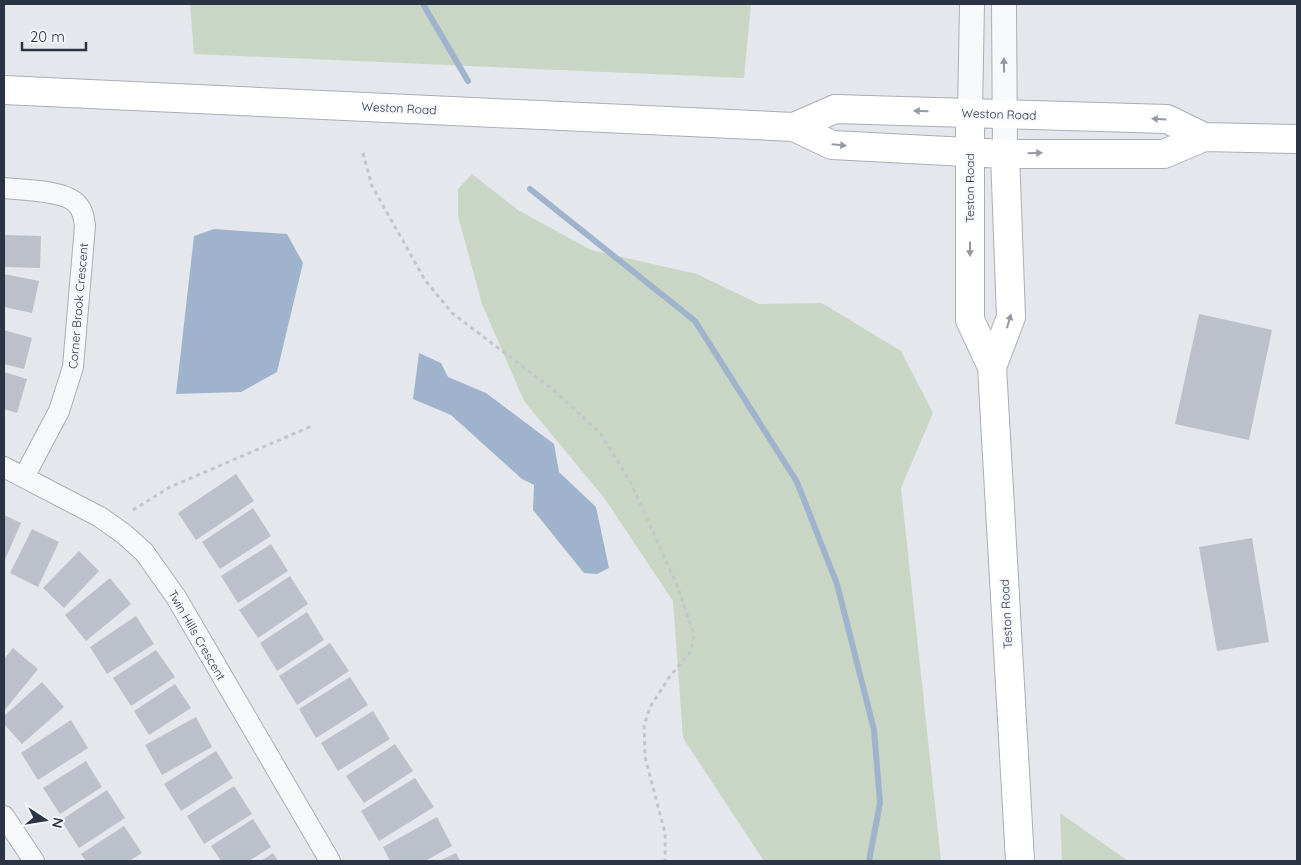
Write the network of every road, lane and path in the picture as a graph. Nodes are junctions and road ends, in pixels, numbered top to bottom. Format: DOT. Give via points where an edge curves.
graph roads {
  1 [pos="972,4"];
  2 [pos="1004,4"];
  3 [pos="4,90"];
  4 [pos="970,113"];
  5 [pos="1005,114"];
  6 [pos="794,127"];
  7 [pos="1204,137"];
  8 [pos="1297,139"];
  9 [pos="969,152"];
  10 [pos="363,153"];
  11 [pos="1005,154"];
  12 [pos="4,188"];
  13 [pos="992,367"];
  14 [pos="312,426"];
  15 [pos="4,467"];
  16 [pos="24,477"];
  17 [pos="133,510"];
  18 [pos="4,816"];
  19 [pos="34,861"];
  20 [pos="330,861"];
  21 [pos="665,861"];
  22 [pos="1020,861"];
  1 -- 4 [label="street, Teston Road"];
  5 -- 2 [label="street, Teston Road, one-way"];
  3 -- 6 [label="main road, Weston Road"];
  4 -- 5 [label="main road, Weston Road"];
  4 -- 6 [label="main road, Weston Road, one-way" via="835,109"];
  4 -- 9 [label="main road, Teston Road"];
  7 -- 5 [label="main road, Weston Road, one-way" via="1167,119"];
  5 -- 11 [label="street, Teston Road"];
  6 -- 9 [label="main road, Weston Road, one-way" via="832,144"];
  7 -- 8 [label="main road, Weston Road"];
  11 -- 7 [label="main road, Weston Road, one-way" via="1164,154"];
  9 -- 11 [label="main road, Weston Road"];
  9 -- 13 [label="main road, Teston Road, one-way" via="970,320"];
  10 -- 21 [label="path" via="377,194 425,280 452,313 555,391 600,433 630,481 677,585 694,635 691,651 650,707 644,726 645,757 665,833"];
  13 -- 11 [label="main road, Teston Road, one-way" via="1011,317"];
  12 -- 16 [label="street, Corner Brook Crescent" via="72,199 81,209 85,226 73,367 59,411"];
  13 -- 22 [label="main road, Teston Road"];
  14 -- 17 [label="path" via="170,487"];
  15 -- 16 [label="street, Twin Hills Crescent"];
  16 -- 20 [label="street, Twin Hills Crescent" via="100,517 144,552 176,598"];
  18 -- 19 [label="street"];
}
